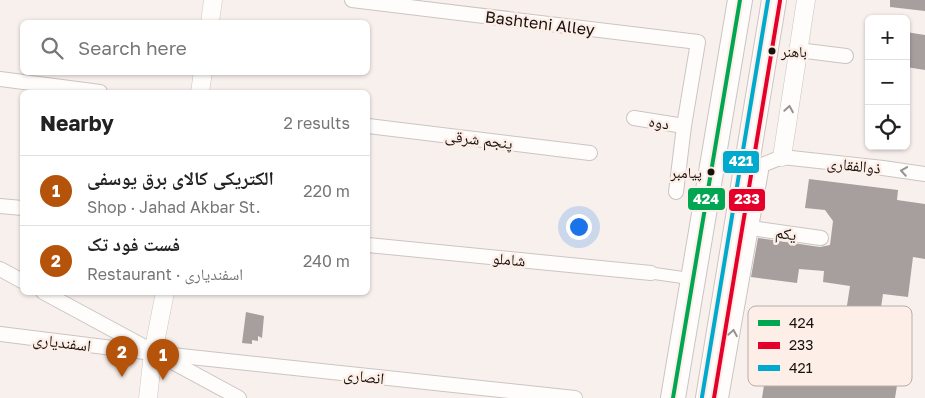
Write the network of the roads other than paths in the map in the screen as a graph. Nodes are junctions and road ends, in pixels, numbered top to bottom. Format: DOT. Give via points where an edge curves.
graph roads {
  1 [pos="213,0"];
  2 [pos="352,0"];
  3 [pos="740,0"];
  4 [pos="774,0"];
  5 [pos="806,0"];
  6 [pos="210,20"];
  7 [pos="798,50"];
  8 [pos="846,56"];
  9 [pos="202,75"];
  10 [pos="0,79"];
  11 [pos="85,90"];
  12 [pos="200,90"];
  13 [pos="634,118"];
  14 [pos="370,126"];
  15 [pos="684,126"];
  16 [pos="590,153"];
  17 [pos="782,157"];
  18 [pos="925,174"];
  19 [pos="676,192"];
  20 [pos="0,206"];
  21 [pos="20,208"];
  22 [pos="752,228"];
  23 [pos="821,238"];
  24 [pos="370,246"];
  25 [pos="0,269"];
  26 [pos="651,273"];
  27 [pos="693,279"];
  28 [pos="20,280"];
  29 [pos="48,295"];
  30 [pos="164,295"];
  31 [pos="0,334"];
  32 [pos="153,353"];
  33 [pos="148,398"];
  34 [pos="239,398"];
  35 [pos="575,398"];
  36 [pos="673,398"];
  37 [pos="708,398"];
  38 [pos="721,398"];
  1 -- 6 [label="street"];
  2 -- 15 [label="street, Bashteni Alley" via="698,42"];
  3 -- 27 [label="highway"];
  4 -- 37 [label="highway"];
  5 -- 7 [label="street"];
  7 -- 8 [label="street"];
  17 -- 7 [label="street, one-way"];
  9 -- 12 [label="street"];
  10 -- 11 [label="street"];
  13 -- 15 [label="street, دوه"];
  14 -- 16 [label="street, پنجم شرقی"];
  15 -- 19 [label="street"];
  18 -- 17 [label="street, ذوالفقاری, one-way"];
  17 -- 22 [label="street" via="762,165"];
  20 -- 21 [label="street"];
  22 -- 23 [label="street, یکم"];
  38 -- 22 [label="street, one-way"];
  24 -- 26 [label="street, شاملو"];
  25 -- 28 [label="street"];
  26 -- 27 [label="street"];
  27 -- 36 [label="highway"];
  29 -- 32 [label="street"];
  30 -- 32 [label="street"];
  31 -- 32 [label="street, اسفندیاری"];
  32 -- 33 [label="street"];
  32 -- 34 [label="street"];
  32 -- 35 [label="street, انصاری"];
}
